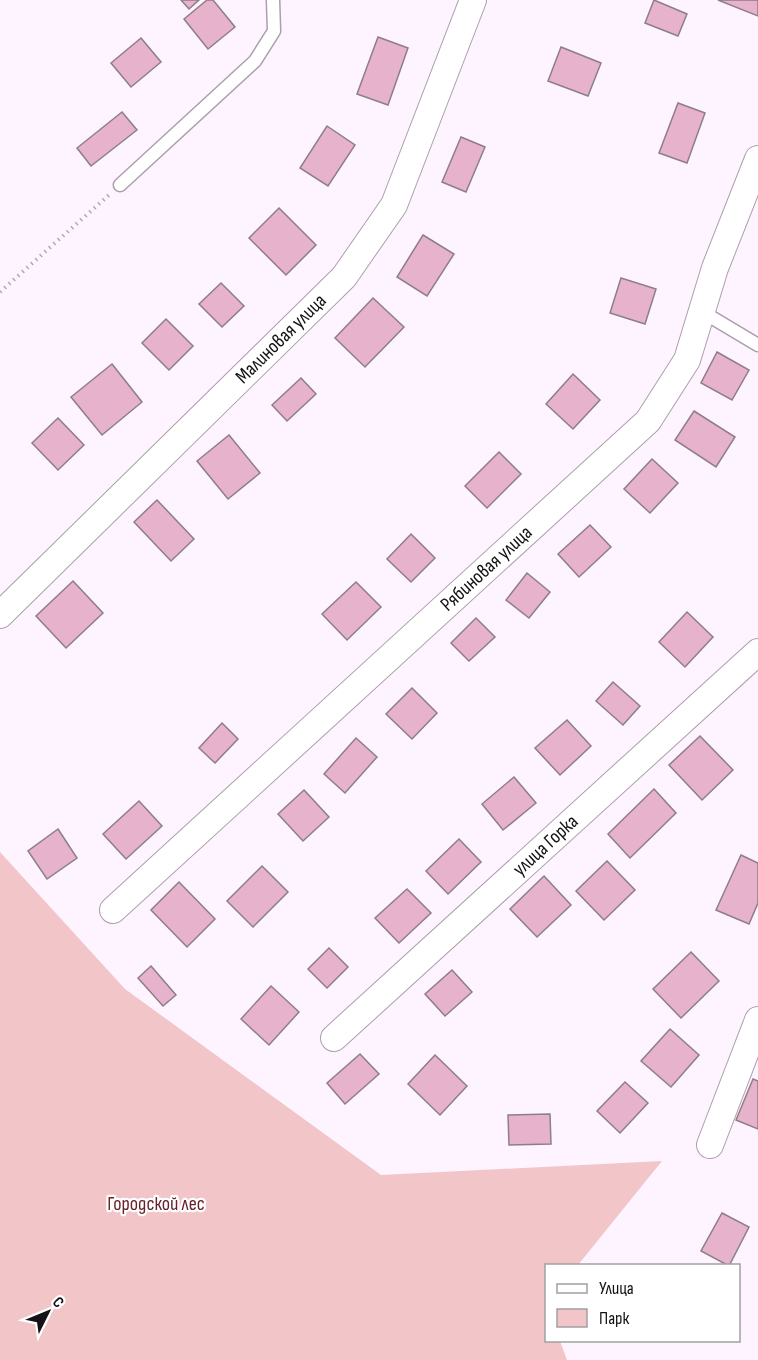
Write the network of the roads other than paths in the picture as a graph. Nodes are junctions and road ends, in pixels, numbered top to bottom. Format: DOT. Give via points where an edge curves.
graph roads {
  1 [pos="273,0"];
  2 [pos="473,0"];
  3 [pos="758,159"];
  4 [pos="120,185"];
  5 [pos="702,311"];
  6 [pos="758,345"];
  7 [pos="0,615"];
  8 [pos="758,652"];
  9 [pos="113,910"];
  10 [pos="758,1020"];
  11 [pos="334,1038"];
  12 [pos="710,1145"];
  1 -- 4 [label="lane" via="274,31 255,61"];
  2 -- 7 [label="street, Малиновая улица" via="394,205 344,277"];
  3 -- 5 [label="street, Рябиновая улица"];
  5 -- 6 [label="lane"];
  5 -- 9 [label="street, Рябиновая улица" via="687,360 648,421"];
  8 -- 11 [label="street, улица Горка"];
  10 -- 12 [label="street"];
}
